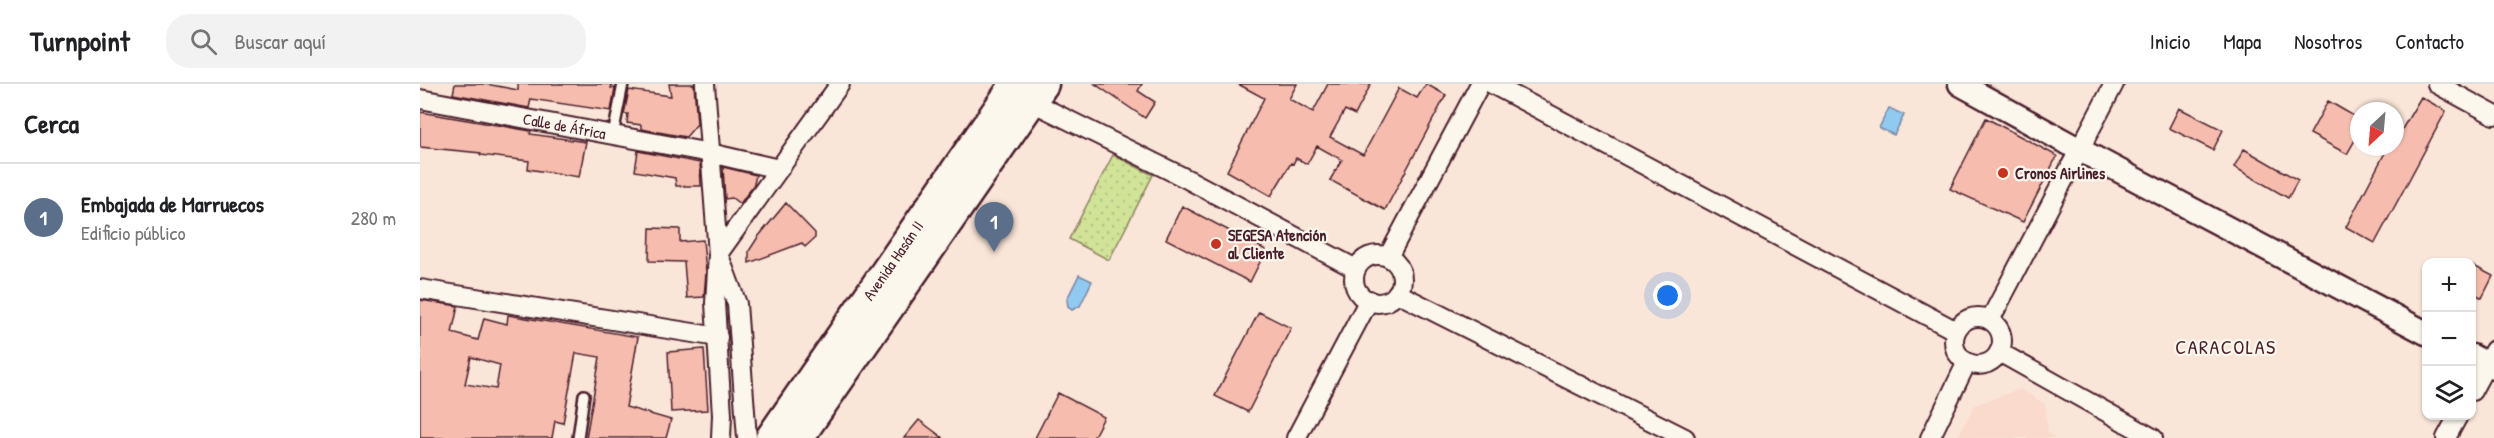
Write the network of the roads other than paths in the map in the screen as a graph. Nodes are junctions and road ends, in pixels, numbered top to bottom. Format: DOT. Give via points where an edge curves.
graph roads {
  1 [pos="622,84"];
  2 [pos="705,84"];
  3 [pos="840,84"];
  4 [pos="1480,84"];
  5 [pos="1492,84"];
  6 [pos="1960,84"];
  7 [pos="2114,84"];
  8 [pos="2437,84"];
  9 [pos="1030,90"];
  10 [pos="420,99"];
  11 [pos="2494,115"];
  12 [pos="613,135"];
  13 [pos="2080,150"];
  14 [pos="710,153"];
  15 [pos="779,169"];
  16 [pos="718,254"];
  17 [pos="1388,257"];
  18 [pos="1356,269"];
  19 [pos="420,289"];
  20 [pos="1397,293"];
  21 [pos="1369,300"];
  22 [pos="1990,320"];
  23 [pos="2422,330"];
  24 [pos="1956,332"];
  25 [pos="718,337"];
  26 [pos="1999,352"];
  27 [pos="2486,359"];
  28 [pos="1967,362"];
  29 [pos="2476,382"];
  30 [pos="584,395"];
  31 [pos="2456,420"];
  32 [pos="578,438"];
  33 [pos="721,438"];
  34 [pos="747,438"];
  35 [pos="770,438"];
  36 [pos="799,438"];
  37 [pos="1296,438"];
  38 [pos="1685,438"];
  39 [pos="1930,438"];
  40 [pos="2153,438"];
  41 [pos="2446,438"];
  1 -- 12 [label="lane"];
  2 -- 14 [label="street"];
  3 -- 15 [label="street"];
  4 -- 17 [label="street"];
  5 -- 24 [label="street"];
  6 -- 13 [label="street"];
  7 -- 13 [label="street"];
  8 -- 11 [label="street"];
  9 -- 18 [label="street"];
  9 -- 35 [label="main road, Avenida Hasán II"];
  9 -- 36 [label="main road, Avenida Hasán II"];
  10 -- 12 [label="street, Calle de África"];
  12 -- 14 [label="street, Calle de África"];
  13 -- 22 [label="street"];
  13 -- 23 [label="street"];
  14 -- 15 [label="street, Calle de África"];
  14 -- 16 [label="street"];
  15 -- 16 [label="street"];
  16 -- 25 [label="street"];
  16 -- 34 [label="street" via="737,304"];
  17 -- 18 [label="street" via="1372,255"];
  17 -- 20 [label="street" via="1402,273"];
  18 -- 21 [label="street" via="1357,290"];
  19 -- 25 [label="street"];
  20 -- 21 [label="street" via="1384,302"];
  20 -- 38 [label="street"];
  21 -- 37 [label="street"];
  22 -- 24 [label="street" via="1968,320"];
  22 -- 26 [label="street" via="2000,332"];
  24 -- 28 [label="street" via="1956,351"];
  25 -- 33 [label="street"];
  26 -- 28 [label="street" via="1982,365"];
  26 -- 40 [label="street"];
  27 -- 29 [label="street"];
  28 -- 39 [label="street"];
  30 -- 32 [label="lane"];
  31 -- 41 [label="street"];
}
